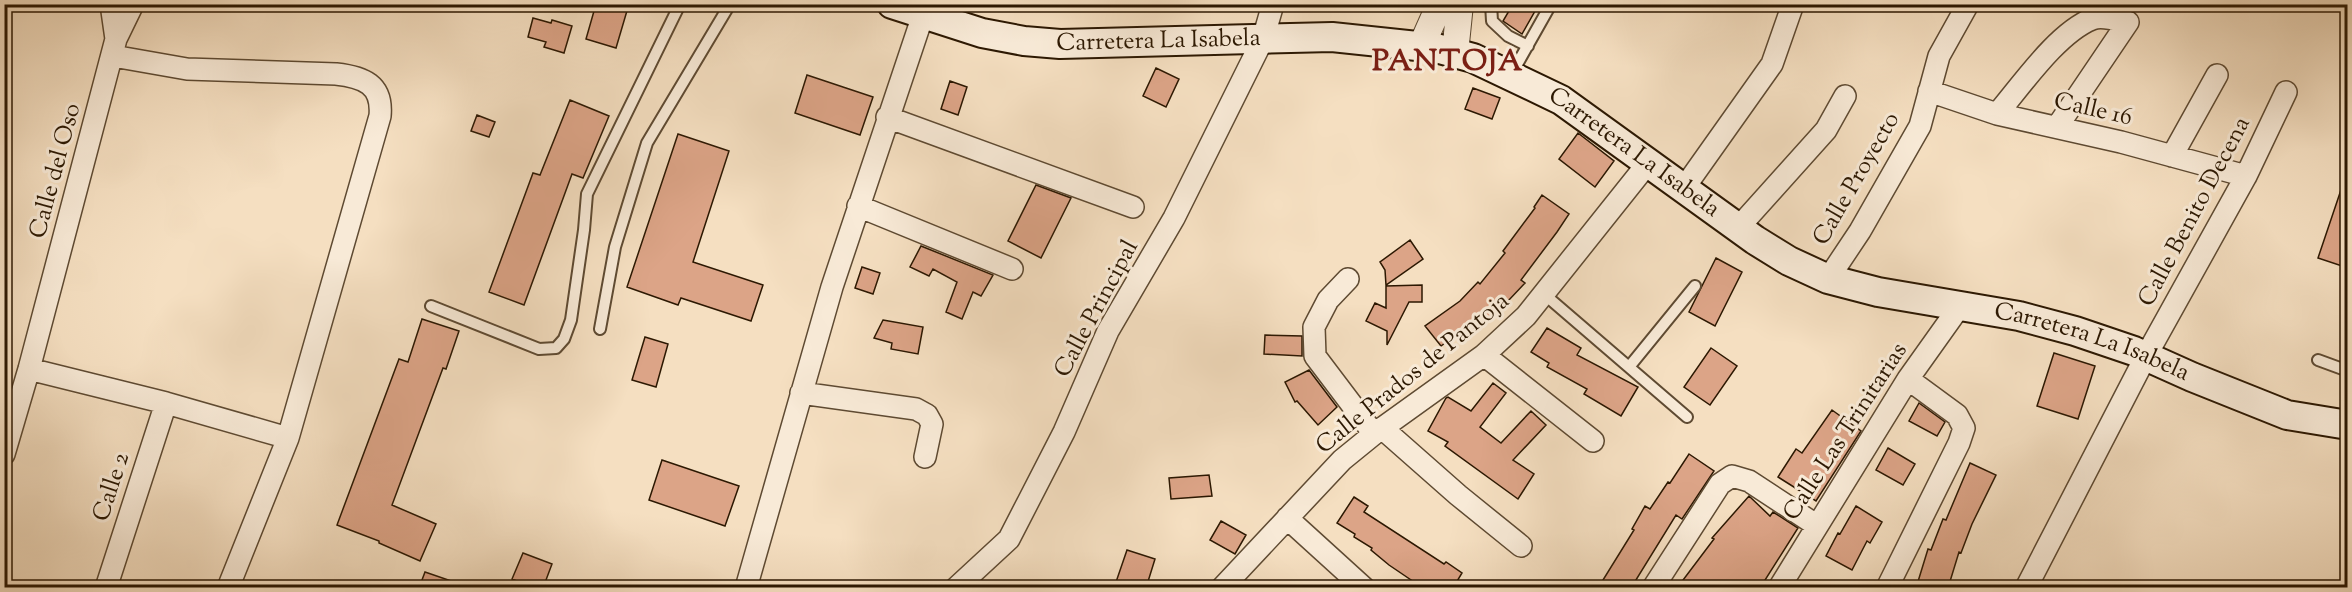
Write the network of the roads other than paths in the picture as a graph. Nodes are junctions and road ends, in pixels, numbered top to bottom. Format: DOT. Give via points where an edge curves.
graph roads {
  1 [pos="111,4"];
  2 [pos="133,4"];
  3 [pos="680,4"];
  4 [pos="730,4"];
  5 [pos="892,4"];
  6 [pos="1274,4"];
  7 [pos="1440,4"];
  8 [pos="1460,4"];
  9 [pos="1491,4"];
  10 [pos="1551,4"];
  11 [pos="1793,4"];
  12 [pos="1968,4"];
  13 [pos="923,15"];
  14 [pos="1263,39"];
  15 [pos="1528,46"];
  16 [pos="1421,47"];
  17 [pos="115,48"];
  18 [pos="1455,53"];
  19 [pos="1511,75"];
  20 [pos="2217,75"];
  21 [pos="1929,91"];
  22 [pos="2286,92"];
  23 [pos="1845,96"];
  24 [pos="1997,114"];
  25 [pos="887,117"];
  26 [pos="2057,127"];
  27 [pos="2172,156"];
  28 [pos="1648,162"];
  29 [pos="2246,176"];
  30 [pos="1684,188"];
  31 [pos="858,206"];
  32 [pos="1133,207"];
  33 [pos="1738,228"];
  34 [pos="1012,269"];
  35 [pos="1347,279"];
  36 [pos="1828,279"];
  37 [pos="1695,286"];
  38 [pos="1544,294"];
  39 [pos="431,306"];
  40 [pos="1960,306"];
  41 [pos="600,329"];
  42 [pos="1484,354"];
  43 [pos="2146,356"];
  44 [pos="2318,360"];
  45 [pos="1629,367"];
  46 [pos="29,369"];
  47 [pos="2348,371"];
  48 [pos="1908,379"];
  49 [pos="801,393"];
  50 [pos="166,403"];
  51 [pos="1687,417"];
  52 [pos="2348,425"];
  53 [pos="1378,431"];
  54 [pos="288,438"];
  55 [pos="1593,441"];
  56 [pos="4,454"];
  57 [pos="925,457"];
  58 [pos="1287,518"];
  59 [pos="1816,525"];
  60 [pos="1521,546"];
  61 [pos="106,588"];
  62 [pos="228,588"];
  63 [pos="746,588"];
  64 [pos="956,588"];
  65 [pos="1222,588"];
  66 [pos="1364,588"];
  67 [pos="1653,588"];
  68 [pos="1779,588"];
  69 [pos="1887,588"];
  70 [pos="2026,588"];
  1 -- 17 [label="street, Calle del Oso"];
  2 -- 17 [label="street, Calle del Oso"];
  3 -- 39 [label="lane" via="586,194 578,280 564,339 556,348 539,349"];
  4 -- 41 [label="lane" via="647,143 615,247"];
  5 -- 13 [label="main road, Carretera La Isabela"];
  6 -- 14 [label="street, Calle Principal"];
  7 -- 16 [label="street"];
  8 -- 18 [label="street"];
  9 -- 15 [label="lane" via="1492,21 1508,36"];
  10 -- 15 [label="lane"];
  11 -- 30 [label="street" via="1772,64"];
  12 -- 21 [label="street, Calle Proyecto" via="1939,56"];
  13 -- 14 [label="main road, Carretera La Isabela" via="982,33 1060,44"];
  13 -- 25 [label="street"];
  14 -- 16 [label="main road, Carretera La Isabela" via="1332,37"];
  14 -- 64 [label="street, Calle Principal" via="1174,218 1108,332 1064,432 1009,539"];
  15 -- 19 [label="lane"];
  16 -- 18 [label="main road, Carretera La Isabela"];
  17 -- 46 [label="street, Calle del Oso"];
  17 -- 54 [label="street" via="187,69 354,76 377,92 380,116"];
  18 -- 19 [label="main road, Carretera La Isabela"];
  19 -- 28 [label="main road, Carretera La Isabela" via="1561,100"];
  20 -- 27 [label="street"];
  21 -- 24 [label="street, Calle 16"];
  21 -- 36 [label="street, Calle Proyecto" via="1920,126"];
  22 -- 29 [label="street, Calle Benito Decena"];
  23 -- 33 [label="street" via="1826,130"];
  24 -- 26 [label="street, Calle 16"];
  24 -- 26 [label="street" via="2071,31 2093,18 2128,21"];
  25 -- 31 [label="street"];
  25 -- 32 [label="street"];
  26 -- 27 [label="street, Calle 16"];
  27 -- 29 [label="street, Calle 16"];
  28 -- 30 [label="main road, Carretera La Isabela"];
  28 -- 38 [label="street, Calle Prados de Pantoja"];
  29 -- 43 [label="street, Calle Benito Decena"];
  30 -- 33 [label="main road, Carretera La Isabela"];
  31 -- 34 [label="street"];
  31 -- 49 [label="street"];
  33 -- 36 [label="main road, Carretera La Isabela" via="1789,261"];
  35 -- 53 [label="street" via="1328,300 1314,327 1315,356"];
  36 -- 40 [label="main road, Carretera La Isabela"];
  37 -- 45 [label="lane"];
  38 -- 42 [label="street, Calle Prados de Pantoja"];
  38 -- 45 [label="lane"];
  40 -- 43 [label="main road, Carretera La Isabela" via="2064,328"];
  40 -- 48 [label="street, Calle Las Trinitarias"];
  42 -- 53 [label="street, Calle Prados de Pantoja"];
  42 -- 55 [label="street"];
  43 -- 52 [label="main road, Carretera La Isabela" via="2287,415"];
  43 -- 70 [label="street, Calle Benito Decena"];
  44 -- 47 [label="lane"];
  45 -- 51 [label="lane"];
  46 -- 50 [label="street"];
  46 -- 56 [label="street, Calle del Oso"];
  48 -- 59 [label="street, Calle Las Trinitarias"];
  48 -- 69 [label="street" via="1957,415 1964,428"];
  49 -- 57 [label="street" via="916,409 927,415 932,424"];
  49 -- 63 [label="street"];
  50 -- 54 [label="street"];
  50 -- 61 [label="street, Calle 2"];
  53 -- 58 [label="street, Calle Prados de Pantoja" via="1342,460"];
  53 -- 60 [label="street"];
  54 -- 62 [label="street"];
  58 -- 65 [label="street, Calle Prados de Pantoja"];
  58 -- 66 [label="street"];
  59 -- 67 [label="street" via="1749,481 1732,476 1720,484"];
  59 -- 68 [label="street, Calle Las Trinitarias"];
}
